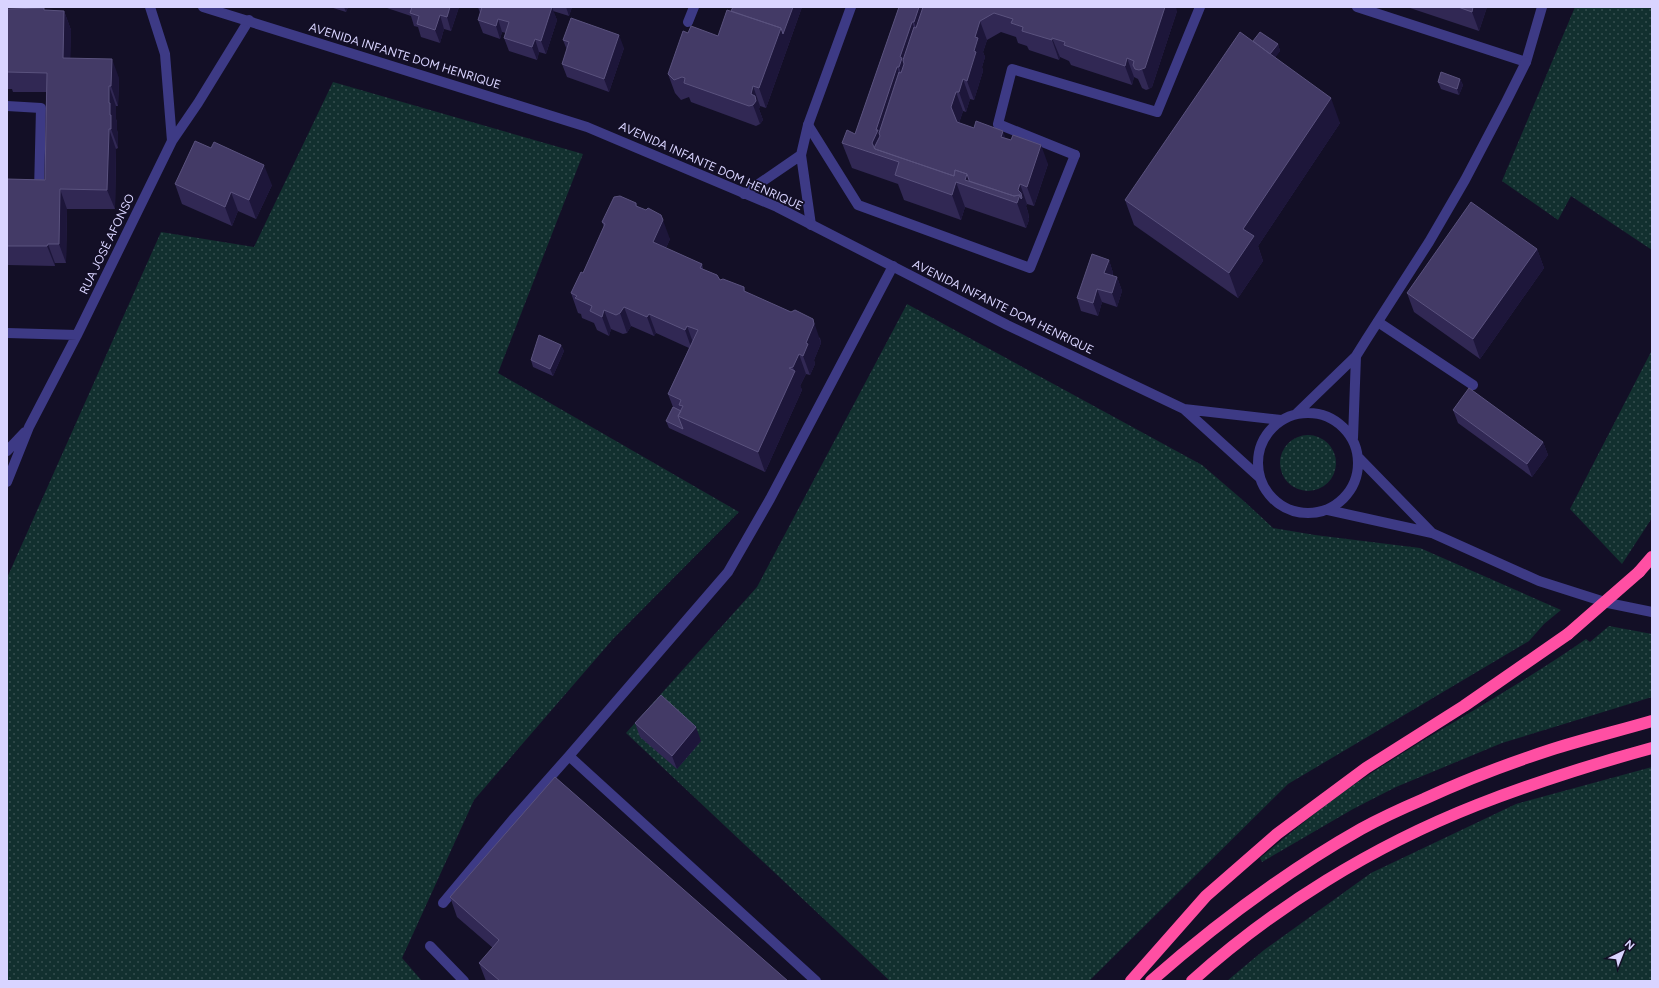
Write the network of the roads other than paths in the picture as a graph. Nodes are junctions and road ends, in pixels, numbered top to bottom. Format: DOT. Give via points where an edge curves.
graph roads {
  1 [pos="150,7"];
  2 [pos="203,7"];
  3 [pos="694,7"];
  4 [pos="851,7"];
  5 [pos="1200,7"];
  6 [pos="1357,7"];
  7 [pos="1542,7"];
  8 [pos="249,20"];
  9 [pos="688,22"];
  10 [pos="1526,62"];
  11 [pos="7,106"];
  12 [pos="808,125"];
  13 [pos="172,141"];
  14 [pos="802,155"];
  15 [pos="26,191"];
  16 [pos="744,194"];
  17 [pos="811,225"];
  18 [pos="892,266"];
  19 [pos="1378,322"];
  20 [pos="7,333"];
  21 [pos="77,335"];
  22 [pos="1356,356"];
  23 [pos="1473,386"];
  24 [pos="1184,409"];
  25 [pos="1296,414"];
  26 [pos="1281,420"];
  27 [pos="29,427"];
  28 [pos="1353,438"];
  29 [pos="7,451"];
  30 [pos="1358,456"];
  31 [pos="1259,478"];
  32 [pos="7,482"];
  33 [pos="1328,510"];
  34 [pos="1432,533"];
  35 [pos="1652,557"];
  36 [pos="1652,612"];
  37 [pos="1652,721"];
  38 [pos="1652,748"];
  39 [pos="570,756"];
  40 [pos="443,903"];
  41 [pos="430,946"];
  42 [pos="464,981"];
  43 [pos="816,981"];
  44 [pos="1130,981"];
  45 [pos="1151,981"];
  46 [pos="1192,981"];
  1 -- 13 [label="street" via="165,54"];
  2 -- 8 [label="street, AVENIDA INFANTE DOM HENRIQUE"];
  3 -- 9 [label="street"];
  4 -- 12 [label="street"];
  5 -- 12 [label="street" via="1157,112 1012,69 998,124 1075,155 1030,268 858,205"];
  6 -- 10 [label="street"];
  7 -- 10 [label="street"];
  8 -- 13 [label="street, RUA JOSÉ AFONSO"];
  8 -- 16 [label="street, AVENIDA INFANTE DOM HENRIQUE" via="587,127"];
  10 -- 19 [label="street" via="1465,180"];
  11 -- 15 [label="street" via="40,108 39,191"];
  12 -- 14 [label="street"];
  13 -- 21 [label="street, RUA JOSÉ AFONSO"];
  14 -- 16 [label="street"];
  14 -- 17 [label="street"];
  16 -- 17 [label="street, AVENIDA INFANTE DOM HENRIQUE" via="777,207"];
  17 -- 18 [label="street, AVENIDA INFANTE DOM HENRIQUE"];
  18 -- 24 [label="street, AVENIDA INFANTE DOM HENRIQUE" via="1007,325"];
  18 -- 39 [label="street" via="774,492 728,572"];
  19 -- 22 [label="street"];
  19 -- 23 [label="street"];
  20 -- 21 [label="street"];
  21 -- 27 [label="street, RUA JOSÉ AFONSO"];
  22 -- 25 [label="street"];
  22 -- 28 [label="street"];
  24 -- 26 [label="street, AVENIDA INFANTE DOM HENRIQUE"];
  24 -- 31 [label="street, AVENIDA INFANTE DOM HENRIQUE"];
  25 -- 26 [label="street"];
  25 -- 28 [label="street" via="1311,412 1327,416 1342,425"];
  26 -- 31 [label="street" via="1269,430 1261,444"];
  27 -- 29 [label="street"];
  27 -- 32 [label="street, RUA JOSÉ AFONSO"];
  28 -- 30 [label="street"];
  30 -- 33 [label="street" via="1358,472 1352,488 1342,501"];
  30 -- 34 [label="street"];
  31 -- 33 [label="street" via="1267,493 1279,504 1294,512 1311,514"];
  33 -- 34 [label="street"];
  34 -- 36 [label="street" via="1539,580 1608,603"];
  35 -- 44 [label="highway, bridge" via="1639,572 1568,634 1464,706 1366,768 1277,834 1206,896"];
  37 -- 45 [label="highway" via="1552,749 1498,768 1362,828 1240,908"];
  38 -- 46 [label="highway" via="1543,781 1476,805 1402,839 1297,900 1252,932"];
  39 -- 40 [label="street"];
  39 -- 43 [label="street"];
  41 -- 42 [label="street"];
}
